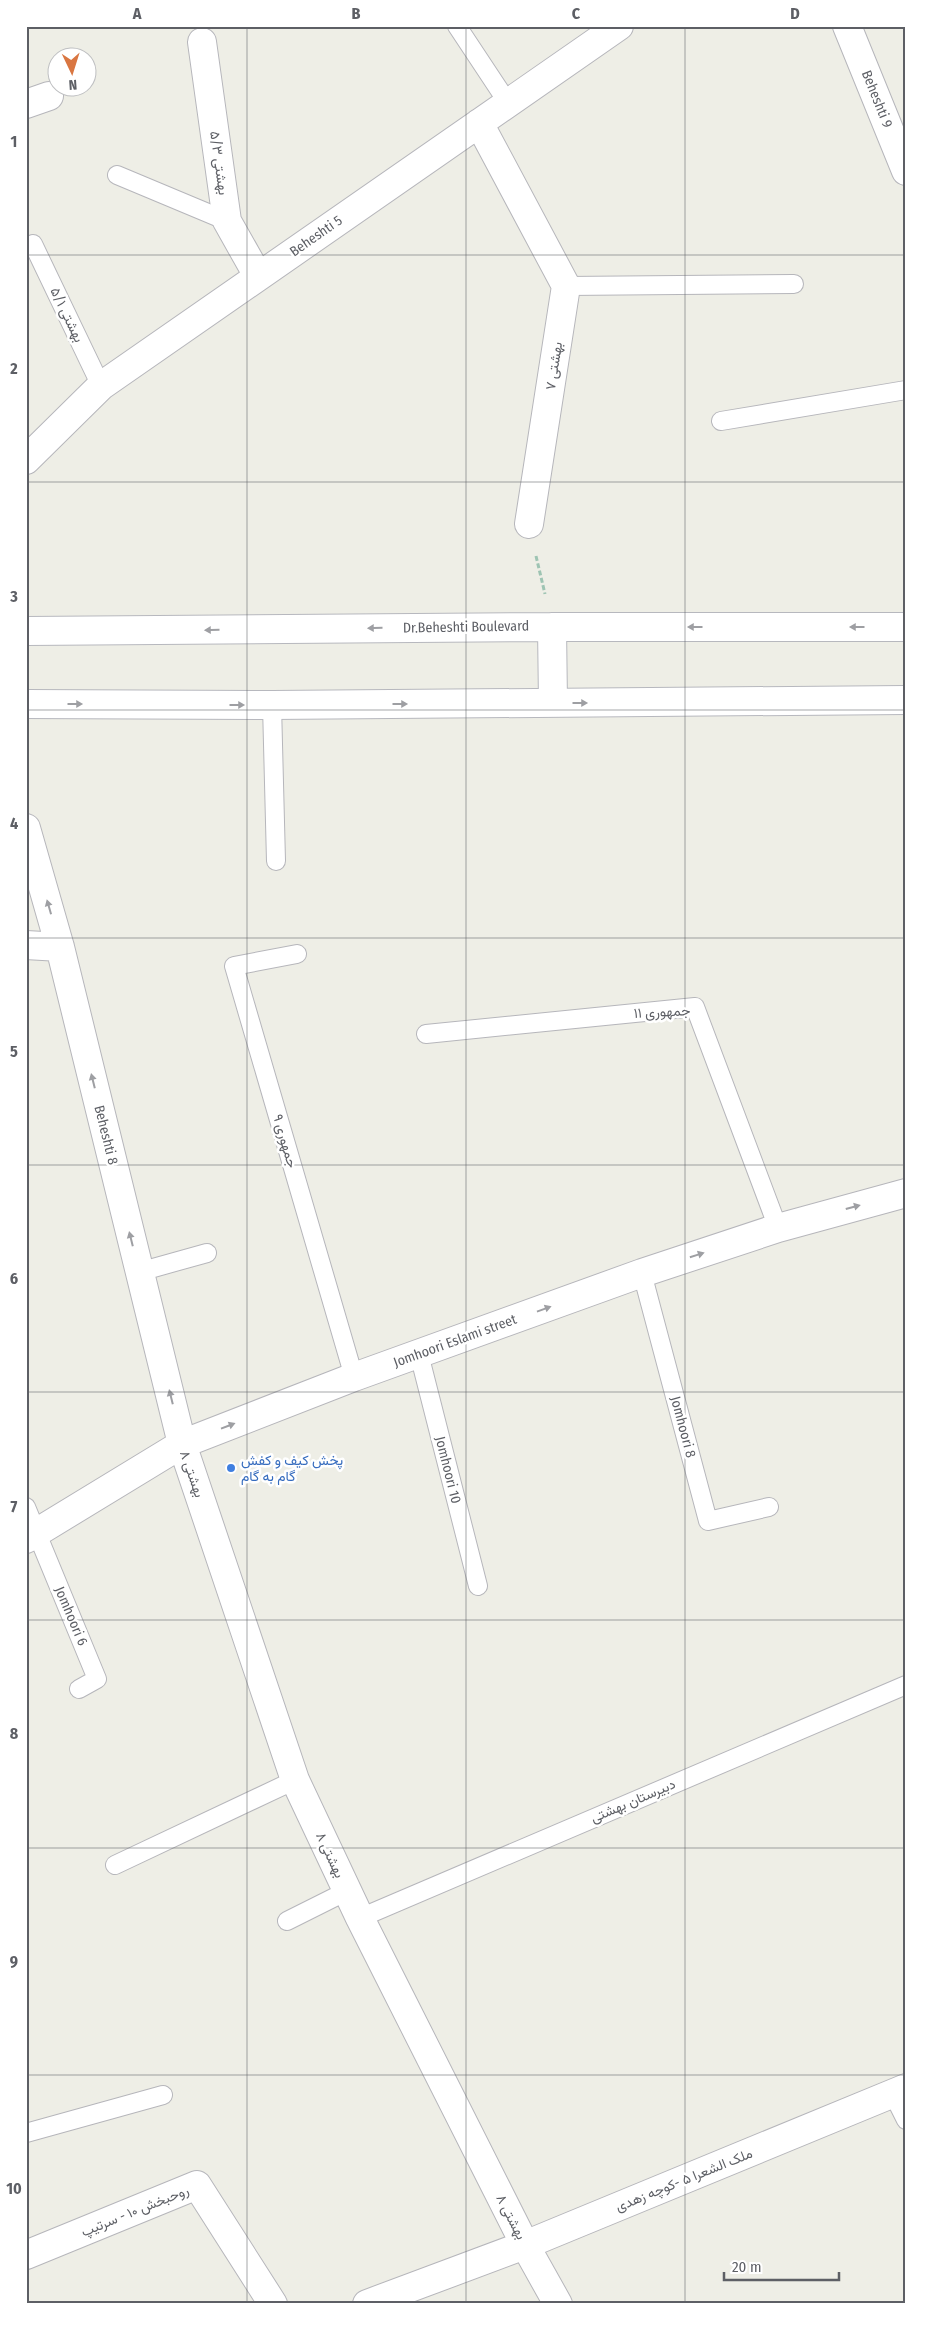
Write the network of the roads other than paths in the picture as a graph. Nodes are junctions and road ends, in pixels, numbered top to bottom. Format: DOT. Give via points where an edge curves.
graph roads {
  1 [pos="457,26"];
  2 [pos="619,26"];
  3 [pos="847,26"];
  4 [pos="202,42"];
  5 [pos="508,103"];
  6 [pos="479,123"];
  7 [pos="906,171"];
  8 [pos="117,175"];
  9 [pos="227,221"];
  10 [pos="33,244"];
  11 [pos="258,276"];
  12 [pos="794,284"];
  13 [pos="566,286"];
  14 [pos="101,386"];
  15 [pos="906,390"];
  16 [pos="721,421"];
  17 [pos="26,460"];
  18 [pos="529,524"];
  19 [pos="552,626"];
  20 [pos="906,627"];
  21 [pos="26,631"];
  22 [pos="906,700"];
  23 [pos="553,703"];
  24 [pos="26,704"];
  25 [pos="272,705"];
  26 [pos="26,828"];
  27 [pos="276,861"];
  28 [pos="26,945"];
  29 [pos="60,947"];
  30 [pos="297,954"];
  31 [pos="426,1034"];
  32 [pos="906,1193"];
  33 [pos="778,1228"];
  34 [pos="207,1253"];
  35 [pos="139,1272"];
  36 [pos="642,1273"];
  37 [pos="419,1354"];
  38 [pos="354,1377"];
  39 [pos="182,1444"];
  40 [pos="26,1507"];
  41 [pos="770,1507"];
  42 [pos="32,1536"];
  43 [pos="478,1586"];
  44 [pos="906,1685"];
  45 [pos="79,1689"];
  46 [pos="295,1780"];
  47 [pos="115,1865"];
  48 [pos="347,1892"];
  49 [pos="360,1918"];
  50 [pos="287,1921"];
  51 [pos="899,2091"];
  52 [pos="163,2095"];
  53 [pos="906,2120"];
  54 [pos="26,2133"];
  55 [pos="525,2246"];
  56 [pos="26,2255"];
  57 [pos="273,2304"];
  58 [pos="367,2304"];
  59 [pos="558,2304"];
  1 -- 5 [label="lane"];
  2 -- 5 [label="street, Beheshti 5"];
  3 -- 7 [label="street, Beheshti 9"];
  4 -- 9 [label="street, بهشتی ۵/۳"];
  5 -- 6 [label="street, Beheshti 5"];
  6 -- 11 [label="street, Beheshti 5"];
  6 -- 13 [label="street"];
  8 -- 9 [label="lane"];
  9 -- 11 [label="street, بهشتی ۵/۳"];
  10 -- 14 [label="lane, بهشتی ۵/۱"];
  11 -- 14 [label="street, Beheshti 5"];
  12 -- 13 [label="lane"];
  13 -- 18 [label="street, بهشتی ۷"];
  14 -- 17 [label="street, Beheshti 5"];
  15 -- 16 [label="lane"];
  20 -- 19 [label="street, Dr.Beheshti Boulevard, one-way"];
  19 -- 21 [label="street, Dr.Beheshti Boulevard, one-way"];
  19 -- 23 [label="street"];
  23 -- 22 [label="street, one-way"];
  25 -- 23 [label="street, one-way"];
  24 -- 25 [label="street, one-way"];
  25 -- 27 [label="lane"];
  29 -- 26 [label="street, Beheshti 8, one-way"];
  28 -- 29 [label="street"];
  35 -- 29 [label="street, Beheshti 8, one-way"];
  30 -- 38 [label="lane, جمهوری ۹" via="234,966"];
  31 -- 33 [label="lane, جمهوری ۱۱" via="695,1007"];
  33 -- 32 [label="street, Jomhoori Eslami street, one-way"];
  36 -- 33 [label="street, Jomhoori Eslami street, one-way"];
  34 -- 35 [label="lane"];
  39 -- 35 [label="street, Beheshti 8, one-way"];
  37 -- 36 [label="street, Jomhoori Eslami street, one-way"];
  36 -- 41 [label="lane, Jomhoori 8" via="708,1521"];
  37 -- 38 [label="street, Jomhoori Eslami street"];
  37 -- 43 [label="lane, Jomhoori 10"];
  39 -- 38 [label="street, Jomhoori Eslami street, one-way"];
  39 -- 42 [label="street, Jomhoori Eslami street"];
  39 -- 46 [label="street, بهشتی ۸"];
  40 -- 42 [label="lane"];
  42 -- 45 [label="lane, Jomhoori 6" via="97,1679"];
  44 -- 49 [label="lane, دبیرستان بهشتی"];
  46 -- 47 [label="lane"];
  46 -- 48 [label="street, بهشتی ۸"];
  48 -- 49 [label="street, بهشتی ۸"];
  48 -- 50 [label="lane"];
  49 -- 55 [label="street, بهشتی ۸"];
  51 -- 53 [label="lane"];
  51 -- 55 [label="street, ملک الشعرا ۵ -کوچه زهدی"];
  52 -- 54 [label="lane"];
  55 -- 58 [label="street, ملک الشعرا ۵ -کوچه زهدی"];
  55 -- 59 [label="street"];
  56 -- 57 [label="street, روحبخش ۱۰ - سرتیپ" via="197,2185"];
}
